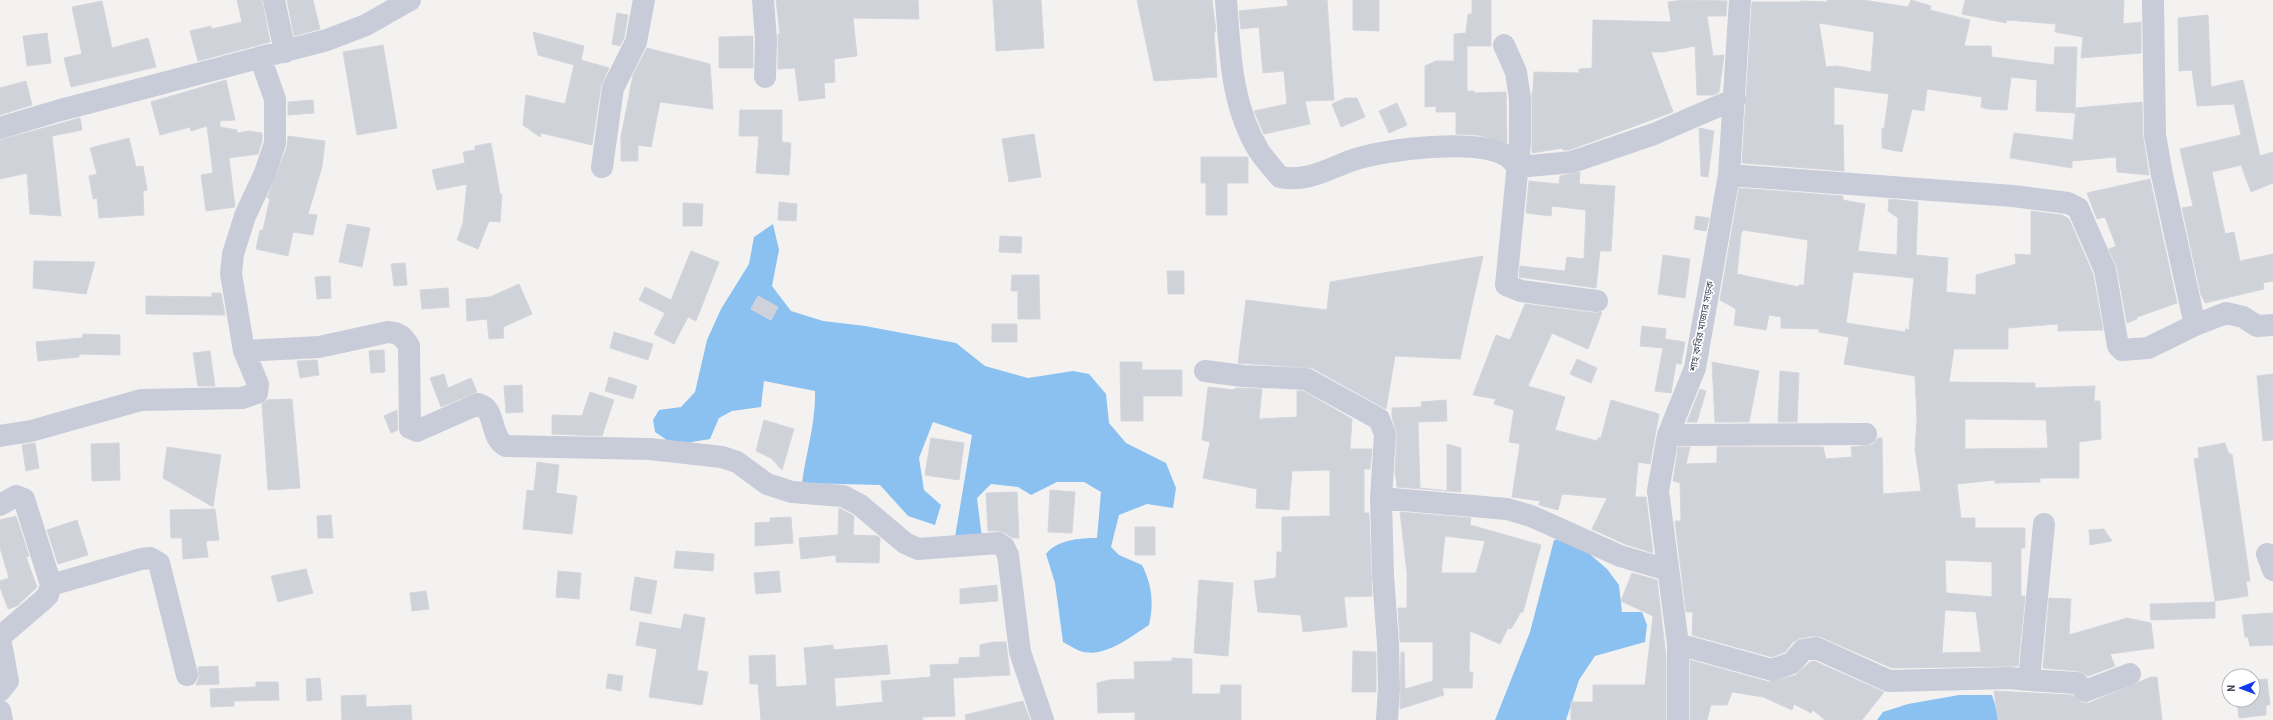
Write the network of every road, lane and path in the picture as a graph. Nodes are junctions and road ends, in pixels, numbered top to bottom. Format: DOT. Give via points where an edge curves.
graph roads {
  1 [pos="274,0"];
  2 [pos="410,0"];
  3 [pos="644,0"];
  4 [pos="763,0"];
  5 [pos="1226,0"];
  6 [pos="1740,0"];
  7 [pos="2153,0"];
  8 [pos="1504,45"];
  9 [pos="285,52"];
  10 [pos="260,57"];
  11 [pos="765,77"];
  12 [pos="1734,99"];
  13 [pos="0,128"];
  14 [pos="602,167"];
  15 [pos="1518,167"];
  16 [pos="1729,175"];
  17 [pos="1597,301"];
  18 [pos="2195,325"];
  19 [pos="2273,325"];
  20 [pos="244,351"];
  21 [pos="1205,371"];
  22 [pos="1668,434"];
  23 [pos="1866,434"];
  24 [pos="0,436"];
  25 [pos="1381,498"];
  26 [pos="0,505"];
  27 [pos="2044,524"];
  28 [pos="1668,570"];
  29 [pos="51,585"];
  30 [pos="0,637"];
  31 [pos="1678,644"];
  32 [pos="2130,674"];
  33 [pos="187,675"];
  34 [pos="2029,680"];
  35 [pos="0,691"];
  36 [pos="0,711"];
  37 [pos="2,720"];
  38 [pos="1043,720"];
  39 [pos="1387,720"];
  40 [pos="1678,720"];
  1 -- 9 [label="street"];
  2 -- 9 [label="street" via="366,25"];
  3 -- 14 [label="street" via="636,42 613,88"];
  4 -- 11 [label="street"];
  5 -- 15 [label="street" via="1235,90 1246,125 1259,151 1280,177 1307,177 1356,159 1405,150 1460,147 1482,149 1507,156"];
  6 -- 12 [label="street, শাহ কবির মাজার সড়ক"];
  7 -- 18 [label="street" via="2155,135"];
  8 -- 15 [label="street" via="1516,72 1520,99"];
  9 -- 10 [label="street"];
  10 -- 13 [label="street"];
  10 -- 20 [label="street" via="275,98 274,143 265,174 245,216 233,254 231,274"];
  12 -- 15 [label="street" via="1654,134 1572,162"];
  12 -- 16 [label="street, শাহ কবির মাজার সড়ক"];
  15 -- 17 [label="street" via="1506,285 1521,291"];
  16 -- 18 [label="street" via="2013,196 2068,203 2078,208 2105,270 2118,346 2122,350 2148,348"];
  16 -- 22 [label="street, শাহ কবির মাজার সড়ক" via="1695,368"];
  18 -- 19 [label="street" via="2226,313 2243,317 2257,326"];
  20 -- 24 [label="street" via="258,384 257,393 242,398 141,400 31,431"];
  20 -- 38 [label="street" via="319,347 388,332 397,333 409,346 412,431 478,404 488,410 496,437 499,443 506,446 650,449 722,457 737,462 767,484 792,492 843,496 860,505 904,543 918,549 998,542 1008,555 1020,652"];
  21 -- 25 [label="street" via="1306,379 1379,419 1385,434"];
  22 -- 23 [label="street"];
  22 -- 28 [label="street, শাহ কবির মাজার সড়ক" via="1658,491"];
  25 -- 28 [label="street" via="1507,509 1531,516 1620,556"];
  25 -- 39 [label="street" via="1388,644"];
  26 -- 29 [label="street" via="16,496 24,499"];
  27 -- 34 [label="street"];
  28 -- 31 [label="street, শাহ কবির মাজার সড়ক"];
  29 -- 30 [label="street" via="48,595"];
  29 -- 33 [label="street" via="142,559 150,558 159,563"];
  30 -- 35 [label="street" via="8,681"];
  31 -- 34 [label="street" via="1772,670 1792,662 1804,650 1816,648 1888,681 2010,678"];
  31 -- 40 [label="street, শাহ কবির মাজার সড়ক"];
  32 -- 34 [label="street" via="2085,692 2077,683"];
  36 -- 37 [label="street"];
}
